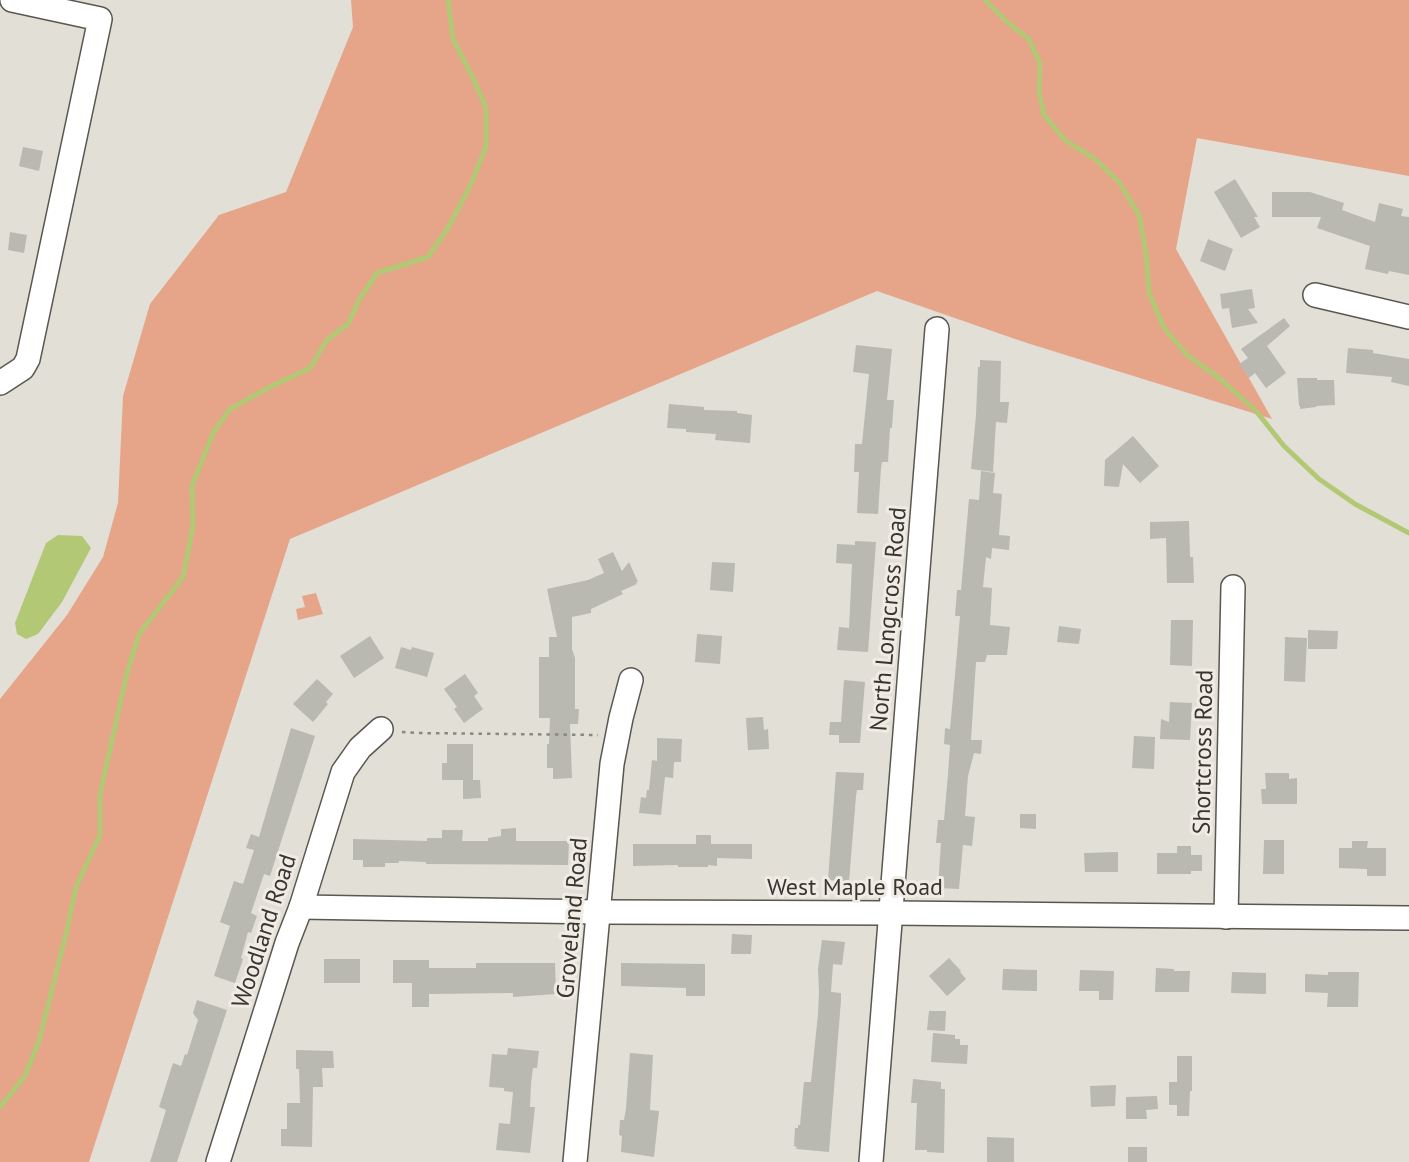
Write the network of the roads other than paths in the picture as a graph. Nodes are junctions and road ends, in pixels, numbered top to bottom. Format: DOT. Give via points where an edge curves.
graph roads {
  1 [pos="12,0"];
  2 [pos="1315,295"];
  3 [pos="1409,317"];
  4 [pos="937,330"];
  5 [pos="0,383"];
  6 [pos="1233,587"];
  7 [pos="631,680"];
  8 [pos="381,730"];
  9 [pos="301,906"];
  10 [pos="599,912"];
  11 [pos="891,913"];
  12 [pos="1226,918"];
  13 [pos="1409,918"];
  14 [pos="218,1162"];
  15 [pos="575,1162"];
  16 [pos="871,1162"];
  1 -- 5 [label="street" via="100,19 28,359 23,368"];
  2 -- 3 [label="street"];
  4 -- 11 [label="street, North Longcross Road"];
  6 -- 12 [label="street, Shortcross Road"];
  7 -- 10 [label="street, Groveland Road" via="612,764"];
  8 -- 9 [label="street, Woodland Road" via="343,772"];
  9 -- 10 [label="street, West Maple Road"];
  9 -- 14 [label="street, Woodland Road"];
  10 -- 11 [label="street, West Maple Road"];
  10 -- 15 [label="street, Groveland Road"];
  11 -- 12 [label="street, West Maple Road"];
  11 -- 16 [label="street, North Longcross Road"];
  12 -- 13 [label="street, West Maple Road"];
}
